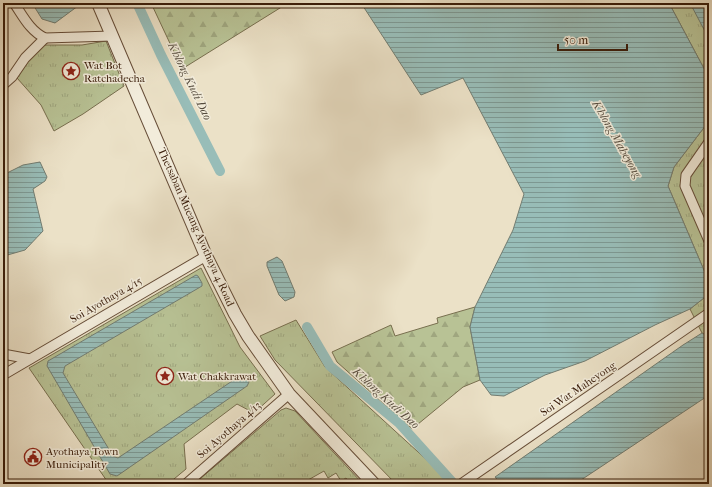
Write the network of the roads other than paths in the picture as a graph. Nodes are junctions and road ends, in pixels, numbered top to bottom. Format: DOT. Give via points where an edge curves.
graph roads {
  1 [pos="14,3"];
  2 [pos="98,3"];
  3 [pos="112,36"];
  4 [pos="45,38"];
  5 [pos="3,85"];
  6 [pos="709,142"];
  7 [pos="709,240"];
  8 [pos="206,256"];
  9 [pos="709,313"];
  10 [pos="3,354"];
  11 [pos="30,359"];
  12 [pos="3,375"];
  13 [pos="289,394"];
  14 [pos="186,484"];
  15 [pos="374,484"];
  16 [pos="461,484"];
  1 -- 4 [label="street" via="32,30"];
  2 -- 3 [label="street, Thetsaban Mueang Ayothaya 4 Road"];
  3 -- 4 [label="street"];
  3 -- 8 [label="street, Thetsaban Mueang Ayothaya 4 Road"];
  4 -- 5 [label="street"];
  6 -- 7 [label="street" via="686,175 685,186"];
  8 -- 11 [label="street, Soi Ayothaya 4/15"];
  8 -- 13 [label="street, Thetsaban Mueang Ayothaya 4 Road" via="253,344"];
  9 -- 16 [label="street, Soi Wat Maheyong"];
  10 -- 11 [label="street"];
  11 -- 12 [label="street, Soi Ayothaya 4/15"];
  13 -- 14 [label="street, Soi Ayothaya 4/13"];
  13 -- 15 [label="street, Thetsaban Mueang Ayothaya 4 Road"];
}
